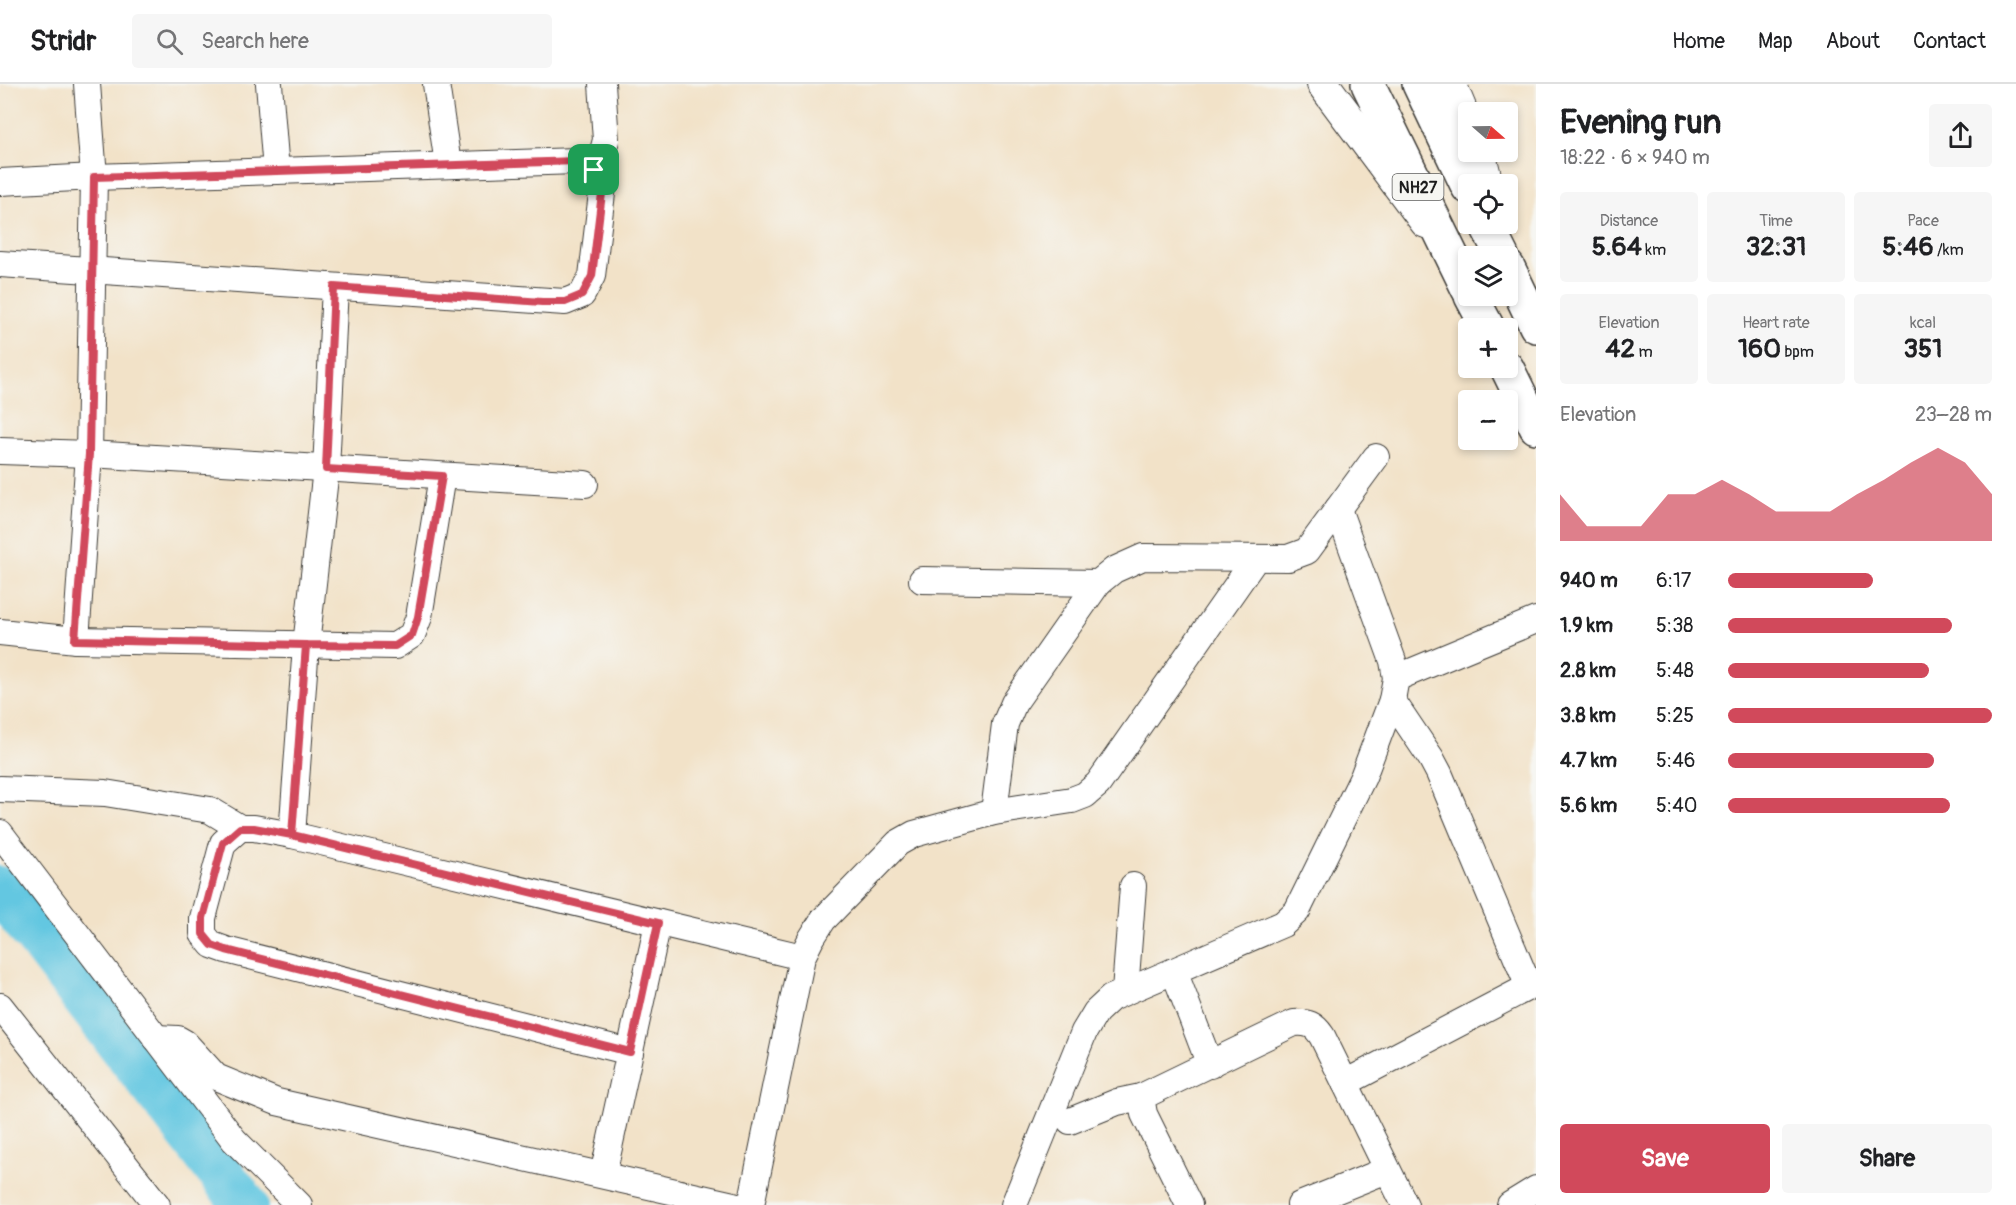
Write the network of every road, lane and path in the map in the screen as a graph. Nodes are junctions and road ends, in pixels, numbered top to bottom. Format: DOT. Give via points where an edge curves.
graph roads {
  1 [pos="87,84"];
  2 [pos="268,84"];
  3 [pos="436,84"];
  4 [pos="602,84"];
  5 [pos="1323,84"];
  6 [pos="1368,84"];
  7 [pos="1419,84"];
  8 [pos="1450,84"];
  9 [pos="1458,103"];
  10 [pos="448,164"];
  11 [pos="594,170"];
  12 [pos="276,171"];
  13 [pos="1462,174"];
  14 [pos="94,177"];
  15 [pos="0,182"];
  16 [pos="1453,258"];
  17 [pos="0,264"];
  18 [pos="1458,269"];
  19 [pos="92,271"];
  20 [pos="334,287"];
  21 [pos="1518,288"];
  22 [pos="1536,326"];
  23 [pos="1512,378"];
  24 [pos="1536,428"];
  25 [pos="0,451"];
  26 [pos="89,454"];
  27 [pos="1376,457"];
  28 [pos="326,469"];
  29 [pos="442,476"];
  30 [pos="585,484"];
  31 [pos="1338,509"];
  32 [pos="1256,558"];
  33 [pos="922,580"];
  34 [pos="1098,583"];
  35 [pos="1536,620"];
  36 [pos="0,632"];
  37 [pos="75,640"];
  38 [pos="306,645"];
  39 [pos="1394,689"];
  40 [pos="0,789"];
  41 [pos="994,812"];
  42 [pos="240,828"];
  43 [pos="0,832"];
  44 [pos="292,835"];
  45 [pos="1133,886"];
  46 [pos="658,923"];
  47 [pos="802,957"];
  48 [pos="1174,971"];
  49 [pos="1533,985"];
  50 [pos="1125,992"];
  51 [pos="0,1006"];
  52 [pos="156,1038"];
  53 [pos="630,1052"];
  54 [pos="1210,1065"];
  55 [pos="1345,1083"];
  56 [pos="1141,1097"];
  57 [pos="1070,1121"];
  58 [pos="1387,1170"];
  59 [pos="603,1175"];
  60 [pos="1536,1189"];
  61 [pos="157,1205"];
  62 [pos="298,1205"];
  63 [pos="733,1205"];
  64 [pos="751,1205"];
  65 [pos="1014,1205"];
  66 [pos="1189,1205"];
  67 [pos="1300,1205"];
  68 [pos="1405,1205"];
  69 [pos="1510,1205"];
  1 -- 14 [label="street"];
  2 -- 12 [label="street"];
  3 -- 10 [label="street"];
  4 -- 11 [label="street" via="606,140"];
  5 -- 16 [label="street"];
  6 -- 16 [label="highway, NH27"];
  7 -- 13 [label="highway, NH27"];
  8 -- 9 [label="street"];
  10 -- 11 [label="street" via="577,161"];
  10 -- 12 [label="street"];
  11 -- 20 [label="street" via="603,185 592,276 582,295 565,302 542,302"];
  12 -- 14 [label="street"];
  14 -- 15 [label="street"];
  14 -- 19 [label="street"];
  16 -- 18 [label="highway, NH27"];
  17 -- 19 [label="street"];
  19 -- 20 [label="street"];
  19 -- 26 [label="street"];
  20 -- 28 [label="street"];
  21 -- 22 [label="highway"];
  23 -- 24 [label="highway"];
  25 -- 26 [label="street"];
  26 -- 28 [label="street"];
  26 -- 37 [label="street"];
  27 -- 31 [label="street"];
  28 -- 29 [label="street"];
  28 -- 38 [label="street"];
  29 -- 30 [label="street"];
  29 -- 38 [label="street" via="412,635 395,646"];
  31 -- 32 [label="street" via="1307,551 1288,558"];
  31 -- 39 [label="street" via="1393,661"];
  32 -- 34 [label="street" via="1143,557 1114,570"];
  32 -- 41 [label="street" via="1098,784 1072,800"];
  33 -- 34 [label="street"];
  34 -- 41 [label="street" via="1014,703 1005,724"];
  35 -- 39 [label="street"];
  36 -- 37 [label="street"];
  37 -- 38 [label="street"];
  38 -- 44 [label="street"];
  39 -- 48 [label="street" via="1363,777 1297,911 1283,924"];
  39 -- 49 [label="street" via="1439,773"];
  40 -- 42 [label="street" via="105,793 210,810"];
  41 -- 47 [label="street" via="914,834 898,843 824,920"];
  42 -- 44 [label="street"];
  42 -- 53 [label="street" via="223,843 203,918 203,934 212,945"];
  43 -- 52 [label="street"];
  44 -- 46 [label="street"];
  45 -- 50 [label="street"];
  46 -- 47 [label="street"];
  46 -- 53 [label="street"];
  47 -- 64 [label="street"];
  48 -- 50 [label="street"];
  48 -- 54 [label="street"];
  49 -- 55 [label="street"];
  50 -- 65 [label="street" via="1111,998 1096,1012 1084,1032"];
  51 -- 61 [label="street"];
  52 -- 59 [label="street" via="178,1039 216,1077 271,1100"];
  52 -- 62 [label="street" via="234,1140"];
  53 -- 59 [label="street"];
  54 -- 55 [label="street" via="1294,1023 1306,1022 1322,1036"];
  54 -- 56 [label="street"];
  55 -- 58 [label="street"];
  56 -- 57 [label="street"];
  56 -- 66 [label="street" via="1144,1114"];
  58 -- 67 [label="street"];
  58 -- 68 [label="street"];
  59 -- 63 [label="street"];
  60 -- 69 [label="street"];
}
